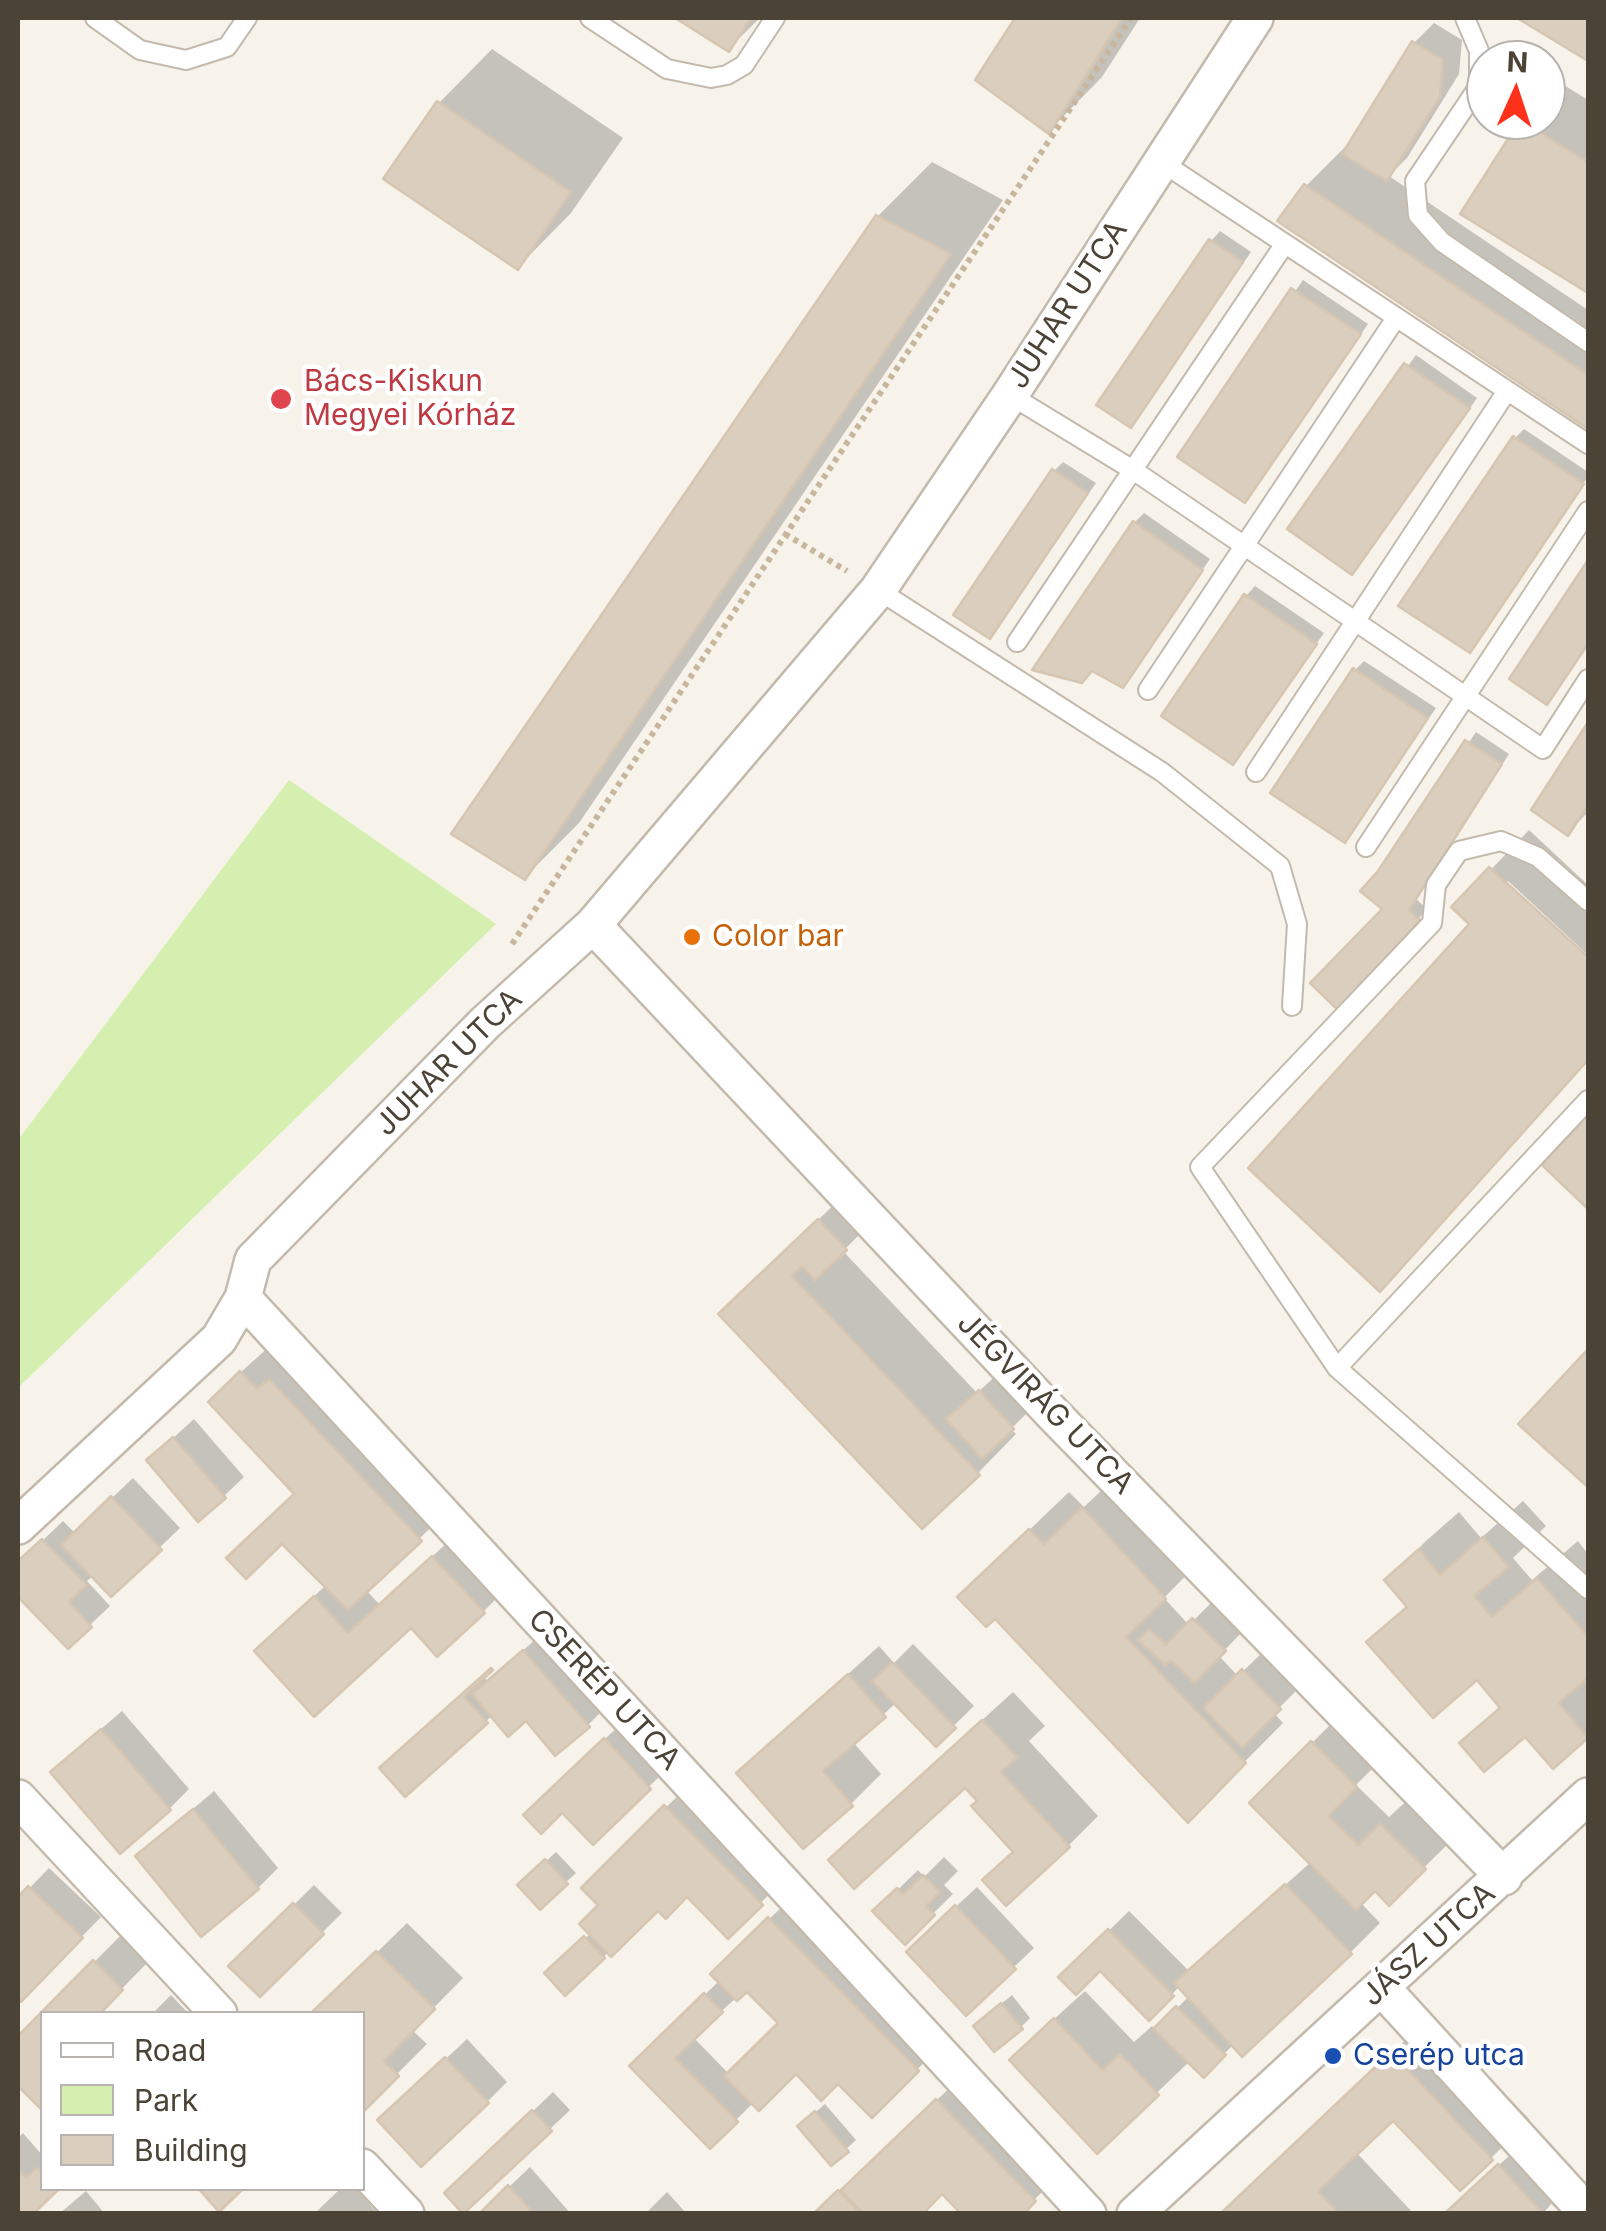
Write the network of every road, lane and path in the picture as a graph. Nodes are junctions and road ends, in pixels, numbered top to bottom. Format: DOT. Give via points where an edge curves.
graph roads {
  1 [pos="95,18"];
  2 [pos="247,18"];
  3 [pos="590,18"];
  4 [pos="775,18"];
  5 [pos="1131,18"];
  6 [pos="1255,18"];
  7 [pos="1466,18"];
  8 [pos="1160,162"];
  9 [pos="1284,245"];
  10 [pos="1396,318"];
  11 [pos="1588,342"];
  12 [pos="1508,391"];
  13 [pos="1010,395"];
  14 [pos="1588,444"];
  15 [pos="1133,470"];
  16 [pos="1588,511"];
  17 [pos="784,534"];
  18 [pos="1244,546"];
  19 [pos="878,590"];
  20 [pos="1356,621"];
  21 [pos="1017,642"];
  22 [pos="1588,679"];
  23 [pos="1148,690"];
  24 [pos="1465,696"];
  25 [pos="1256,772"];
  26 [pos="1366,847"];
  27 [pos="1588,901"];
  28 [pos="593,925"];
  29 [pos="510,946"];
  30 [pos="1292,1006"];
  31 [pos="1588,1100"];
  32 [pos="243,1298"];
  33 [pos="1337,1368"];
  34 [pos="18,1526"];
  35 [pos="1588,1589"];
  36 [pos="1588,1796"];
  37 [pos="18,1798"];
  38 [pos="1504,1877"];
  39 [pos="1382,1988"];
  40 [pos="216,2011"];
  41 [pos="365,2170"];
  42 [pos="406,2214"];
  43 [pos="1088,2214"];
  44 [pos="1135,2214"];
  45 [pos="1588,2214"];
  1 -- 2 [label="lane" via="140,50 186,60 228,48"];
  3 -- 4 [label="lane" via="668,69 711,78 744,65"];
  5 -- 17 [label="path"];
  6 -- 8 [label="street, JUHAR UTCA"];
  7 -- 11 [label="lane" via="1478,51 1479,86 1415,181 1418,215 1442,242"];
  8 -- 9 [label="lane"];
  8 -- 13 [label="street, JUHAR UTCA"];
  9 -- 10 [label="lane"];
  9 -- 15 [label="lane"];
  10 -- 12 [label="lane"];
  10 -- 18 [label="lane"];
  12 -- 14 [label="lane"];
  12 -- 20 [label="lane"];
  13 -- 15 [label="lane"];
  13 -- 19 [label="street, JUHAR UTCA"];
  15 -- 18 [label="lane"];
  15 -- 21 [label="lane"];
  16 -- 24 [label="lane"];
  17 -- 19 [label="path"];
  17 -- 29 [label="path"];
  18 -- 20 [label="lane"];
  18 -- 23 [label="lane"];
  19 -- 28 [label="street, JUHAR UTCA"];
  19 -- 30 [label="lane" via="1162,772 1280,866 1298,924"];
  20 -- 24 [label="lane"];
  20 -- 25 [label="lane"];
  22 -- 24 [label="lane" via="1543,749"];
  24 -- 26 [label="lane"];
  27 -- 33 [label="lane" via="1538,856 1502,841 1459,851 1436,886 1432,923 1200,1167"];
  28 -- 32 [label="street, JUHAR UTCA" via="485,1023 253,1260"];
  28 -- 38 [label="street, JÉGVIRÁG UTCA" via="1053,1414"];
  31 -- 33 [label="lane"];
  32 -- 34 [label="street, JUHAR UTCA" via="219,1339"];
  32 -- 43 [label="street, CSERÉP UTCA"];
  33 -- 35 [label="lane"];
  36 -- 38 [label="street, JÁSZ UTCA"];
  37 -- 40 [label="street"];
  38 -- 39 [label="street, JÁSZ UTCA"];
  39 -- 44 [label="street, JÁSZ UTCA"];
  39 -- 45 [label="street"];
  41 -- 42 [label="street"];
}
